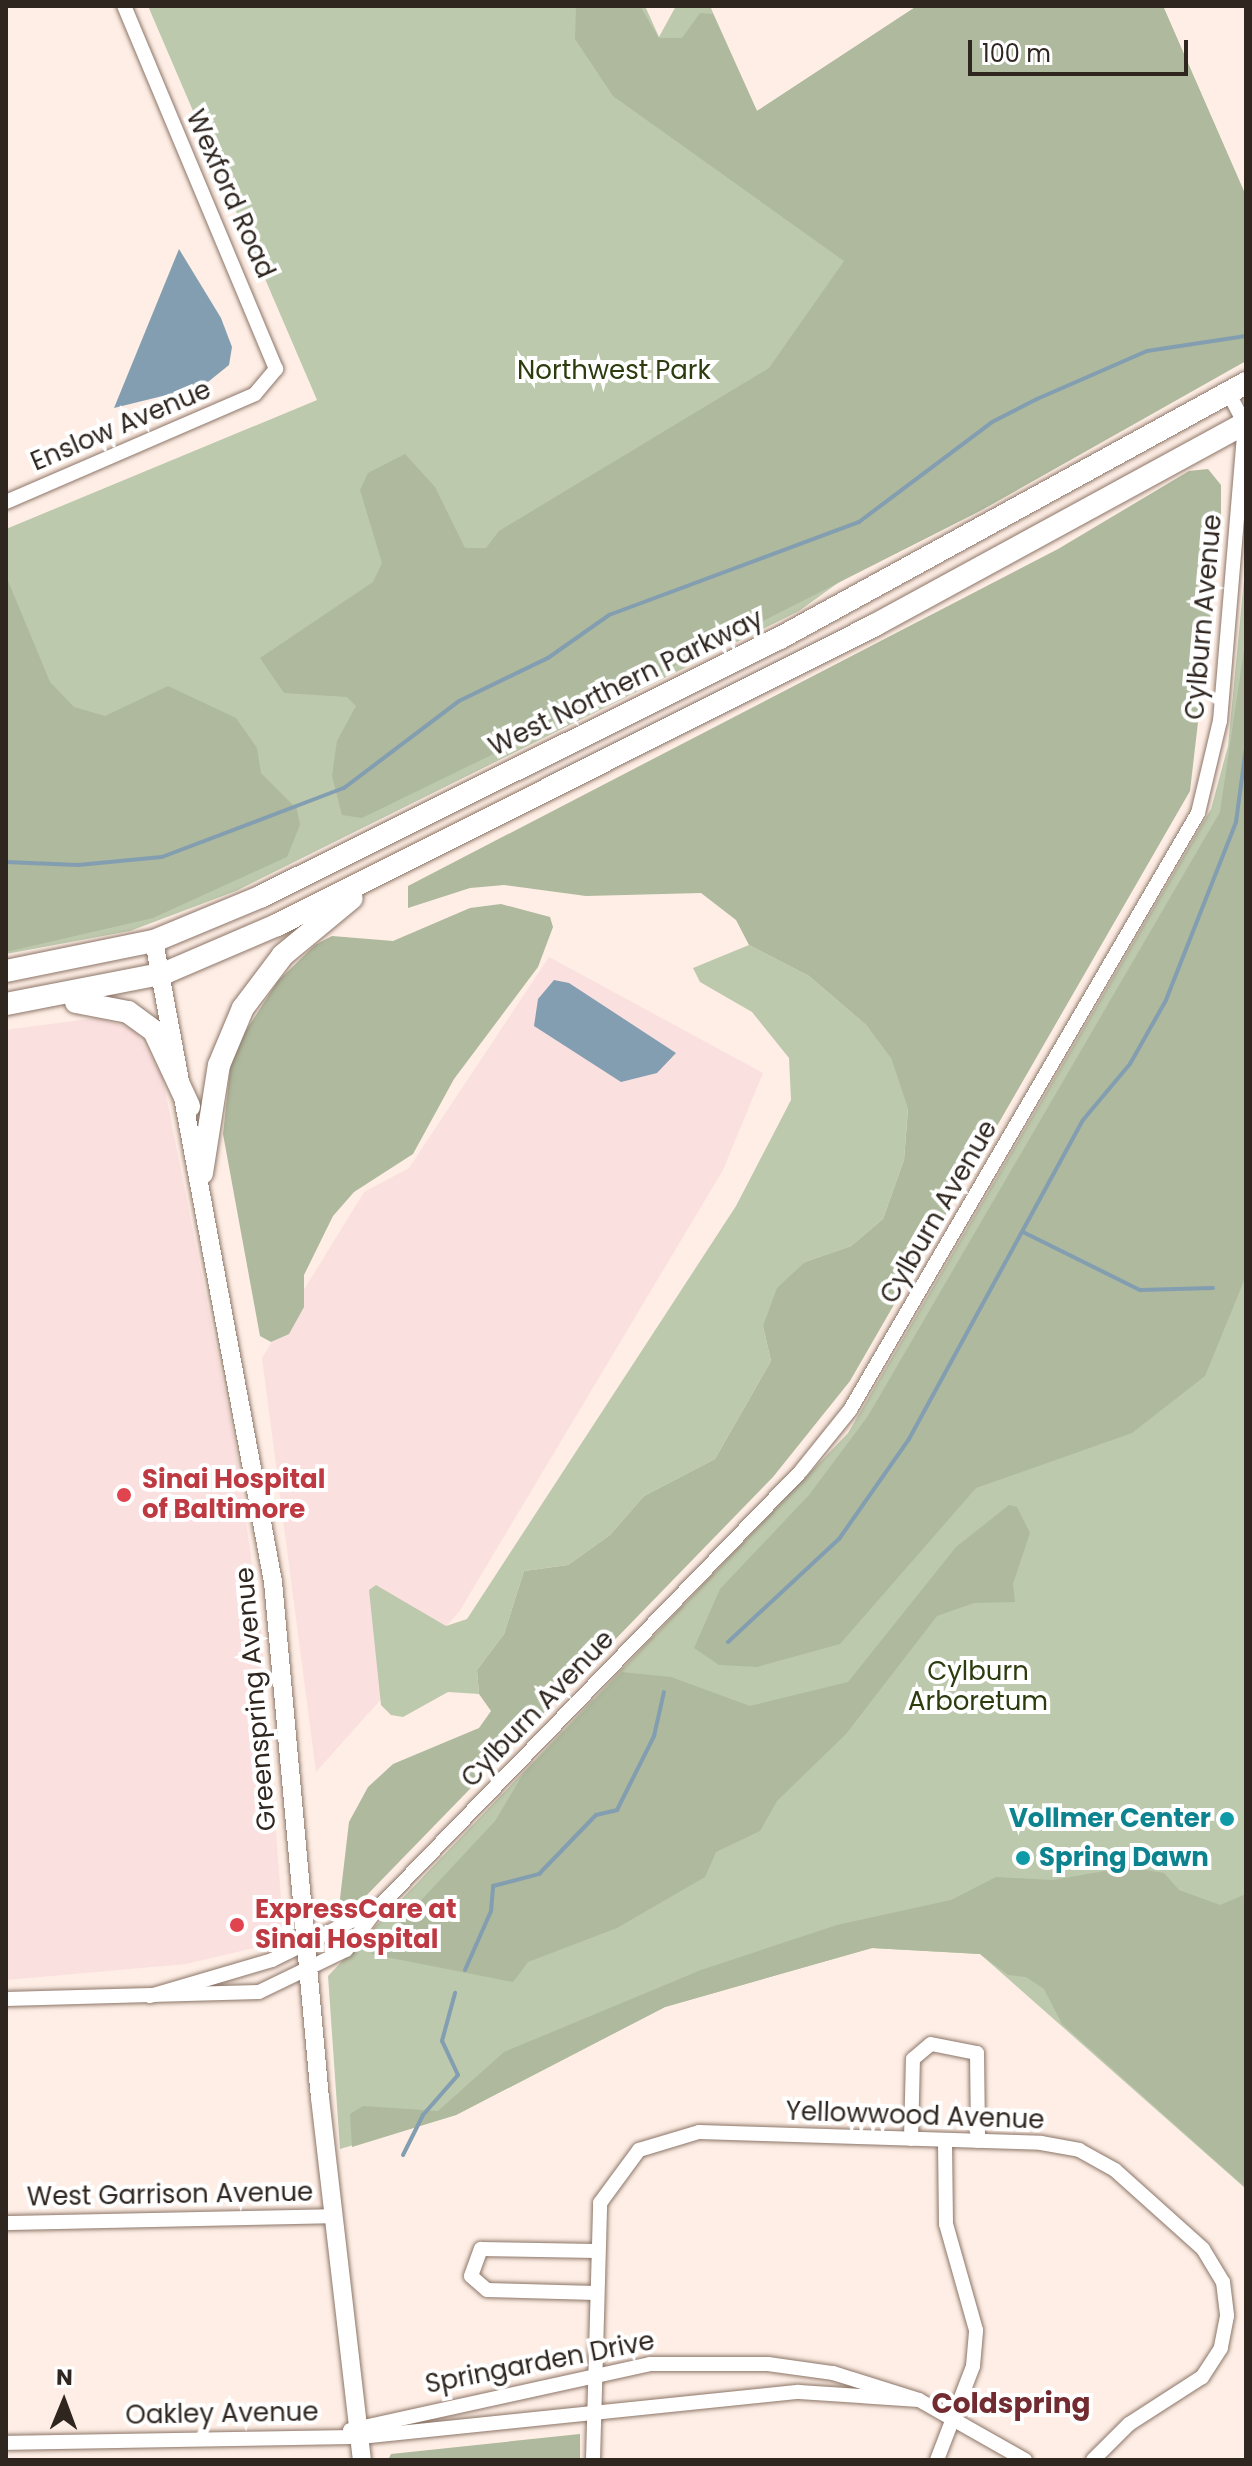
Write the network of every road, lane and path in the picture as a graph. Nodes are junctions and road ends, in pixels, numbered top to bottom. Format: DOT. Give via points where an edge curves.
graph roads {
  1 [pos="124,6"];
  2 [pos="1238,388"];
  3 [pos="255,394"];
  4 [pos="1246,423"];
  5 [pos="6,502"];
  6 [pos="389,869"];
  7 [pos="154,941"];
  8 [pos="6,971"];
  9 [pos="165,973"];
  10 [pos="55,1000"];
  11 [pos="6,1004"];
  12 [pos="189,1106"];
  13 [pos="202,1173"];
  14 [pos="378,1908"];
  15 [pos="305,1946"];
  16 [pos="308,1973"];
  17 [pos="150,1996"];
  18 [pos="6,1999"];
  19 [pos="911,2139"];
  20 [pos="945,2140"];
  21 [pos="978,2141"];
  22 [pos="335,2216"];
  23 [pos="6,2223"];
  24 [pos="596,2251"];
  25 [pos="596,2293"];
  26 [pos="594,2374"];
  27 [pos="919,2400"];
  28 [pos="594,2415"];
  29 [pos="955,2416"];
  30 [pos="354,2432"];
  31 [pos="6,2443"];
  32 [pos="362,2460"];
  33 [pos="593,2460"];
  34 [pos="937,2460"];
  35 [pos="1025,2460"];
  36 [pos="1093,2460"];
  1 -- 3 [label="street, Wexford Road" via="271,344 273,379"];
  2 -- 4 [label="street"];
  2 -- 7 [label="main road, West Northern Parkway" via="780,638 262,896"];
  3 -- 5 [label="street, Enslow Avenue"];
  4 -- 6 [label="main road" via="861,632"];
  4 -- 14 [label="street, Cylburn Avenue" via="1220,721 1198,813 871,1375 801,1471"];
  6 -- 9 [label="main road"];
  6 -- 13 [label="main road" via="283,955 243,1008 219,1065"];
  7 -- 8 [label="main road, West Northern Parkway"];
  7 -- 9 [label="main road, Greenspring Avenue"];
  9 -- 10 [label="main road"];
  9 -- 12 [label="main road, Greenspring Avenue"];
  10 -- 11 [label="main road"];
  10 -- 12 [label="main road" via="140,1020 166,1049"];
  12 -- 13 [label="main road, Greenspring Avenue"];
  13 -- 15 [label="main road, Greenspring Avenue" via="273,1582"];
  14 -- 15 [label="street, Cylburn Avenue"];
  14 -- 16 [label="street, Cylburn Avenue" via="362,1936"];
  15 -- 16 [label="main road, Greenspring Avenue"];
  15 -- 17 [label="street, Cylburn Avenue"];
  16 -- 17 [label="street, Cylburn Avenue" via="230,1997"];
  16 -- 22 [label="main road, Greenspring Avenue"];
  17 -- 18 [label="street, Cylburn Avenue"];
  19 -- 20 [label="street, Yellowwood Avenue"];
  19 -- 21 [label="street" via="913,2059 931,2044 977,2053"];
  19 -- 24 [label="street, Yellowwood Avenue" via="699,2132 662,2138 630,2157 607,2186"];
  20 -- 21 [label="street, Yellowwood Avenue"];
  20 -- 29 [label="street" via="946,2224 976,2330"];
  21 -- 36 [label="street, Yellowwood Avenue" via="1062,2146 1095,2157 1188,2234 1223,2282 1226,2332 1215,2360"];
  22 -- 23 [label="street, West Garrison Avenue"];
  22 -- 30 [label="main road, Greenspring Avenue"];
  24 -- 25 [label="street, Yellowwood Avenue"];
  24 -- 25 [label="street" via="481,2249 471,2276 487,2290"];
  25 -- 26 [label="street, Yellowwood Avenue"];
  26 -- 27 [label="street, Springarden Drive" via="670,2362 768,2364 867,2381"];
  26 -- 28 [label="street, Yellowwood Avenue"];
  26 -- 30 [label="street, Springarden Drive"];
  27 -- 28 [label="street, Springarden Drive" via="799,2392"];
  27 -- 29 [label="street, Springarden Drive"];
  28 -- 30 [label="street, Springarden Drive"];
  28 -- 33 [label="street, Yellowwood Avenue"];
  29 -- 34 [label="street"];
  29 -- 35 [label="street, Springarden Drive"];
  30 -- 31 [label="street, Oakley Avenue"];
  30 -- 32 [label="main road, Greenspring Avenue"];
}
